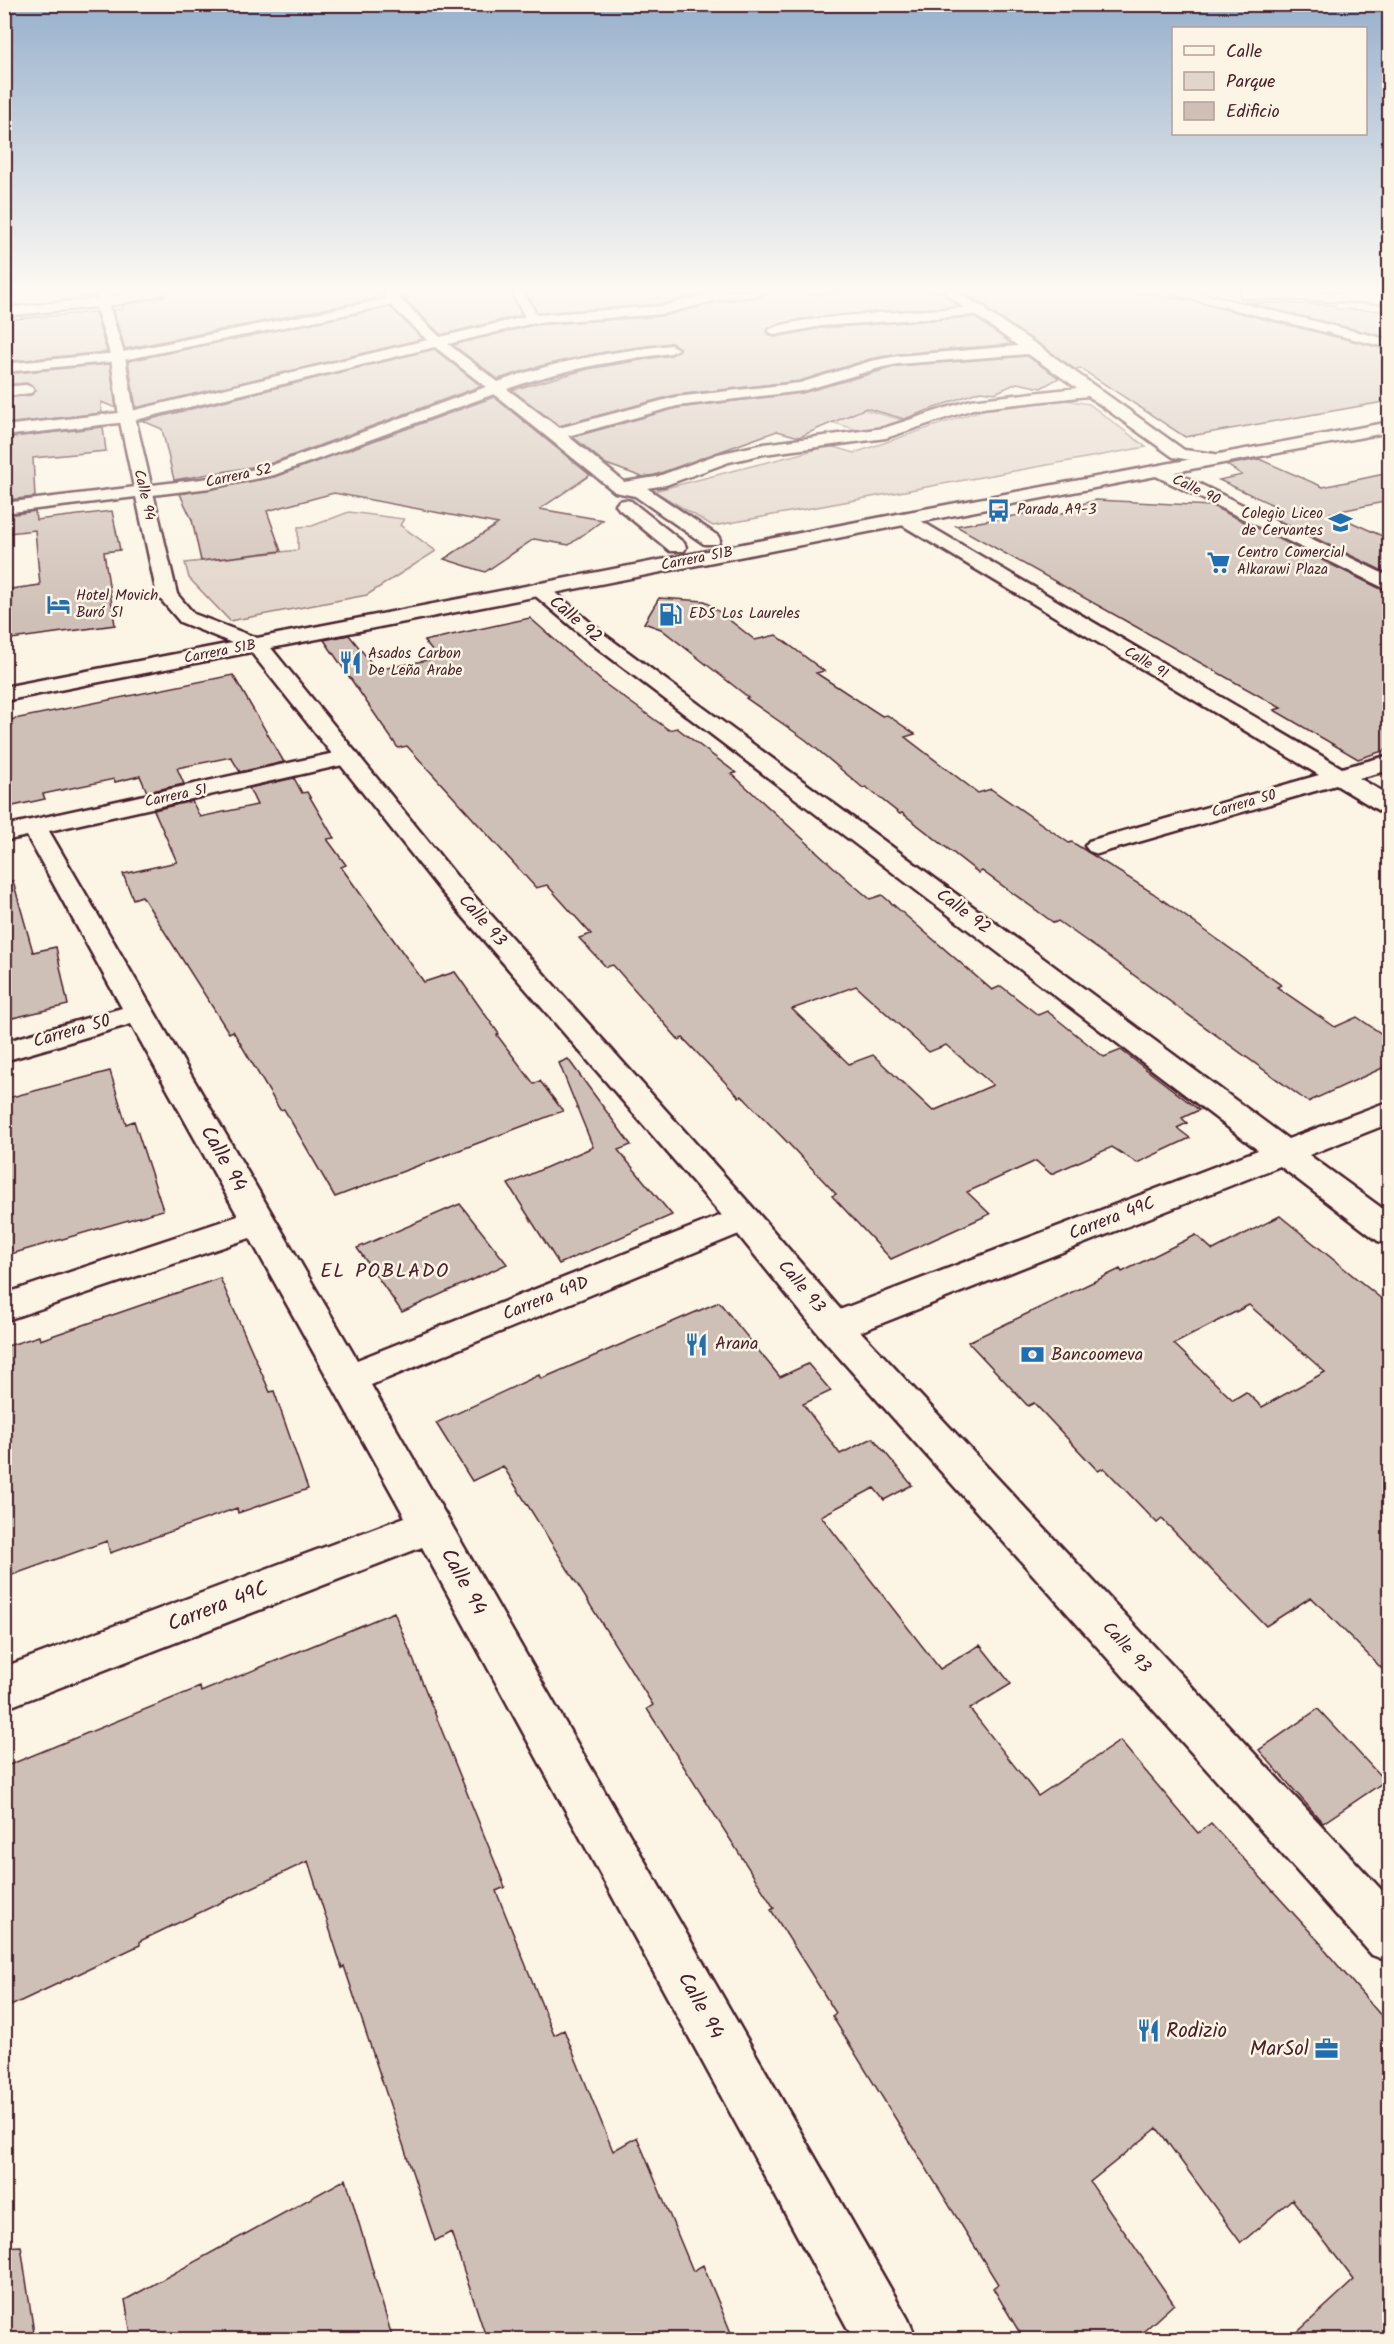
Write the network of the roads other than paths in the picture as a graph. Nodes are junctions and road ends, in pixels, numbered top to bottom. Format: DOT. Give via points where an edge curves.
graph roads {
  1 [pos="125,400"];
  2 [pos="196,400"];
  3 [pos="460,400"];
  4 [pos="513,400"];
  5 [pos="689,400"];
  6 [pos="1011,400"];
  7 [pos="1106,400"];
  8 [pos="1389,416"];
  9 [pos="127,417"];
  10 [pos="1389,427"];
  11 [pos="4,431"];
  12 [pos="556,434"];
  13 [pos="1179,453"];
  14 [pos="1215,459"];
  15 [pos="1156,470"];
  16 [pos="621,488"];
  17 [pos="143,491"];
  18 [pos="4,508"];
  19 [pos="903,518"];
  20 [pos="711,540"];
  21 [pos="677,547"];
  22 [pos="1389,585"];
  23 [pos="539,589"];
  24 [pos="224,633"];
  25 [pos="256,645"];
  26 [pos="4,675"];
  27 [pos="4,694"];
  28 [pos="348,758"];
  29 [pos="1389,762"];
  30 [pos="1338,777"];
  31 [pos="1389,807"];
  32 [pos="19,830"];
  33 [pos="1098,846"];
  34 [pos="140,1012"];
  35 [pos="4,1052"];
  36 [pos="1389,1111"];
  37 [pos="1284,1152"];
  38 [pos="744,1219"];
  39 [pos="259,1222"];
  40 [pos="1389,1232"];
  41 [pos="4,1308"];
  42 [pos="834,1327"];
  43 [pos="348,1379"];
  44 [pos="431,1525"];
  45 [pos="4,1688"];
  46 [pos="1389,1937"];
  47 [pos="887,2340"];
  1 -- 9 [label="street, Calle 94"];
  2 -- 9 [label="street"];
  3 -- 17 [label="street, Carrera 52" via="274,470"];
  4 -- 12 [label="street"];
  5 -- 12 [label="street"];
  6 -- 16 [label="street" via="970,405 886,433 764,449 724,458 660,482"];
  7 -- 13 [label="street, Calle 90"];
  8 -- 13 [label="street, Carrera 51B"];
  9 -- 11 [label="street"];
  9 -- 17 [label="street, Calle 94"];
  10 -- 14 [label="street, Carrera 51B"];
  12 -- 16 [label="street"];
  13 -- 14 [label="street, Calle 90"];
  13 -- 15 [label="street, Calle 90"];
  13 -- 20 [label="street, Carrera 51B"];
  14 -- 15 [label="street, Carrera 51B"];
  15 -- 19 [label="street, Carrera 51B"];
  15 -- 22 [label="street, Calle 90"];
  16 -- 20 [label="street" via="641,492"];
  16 -- 21 [label="street" via="615,497"];
  17 -- 18 [label="street, Carrera 52"];
  17 -- 24 [label="street, Calle 94" via="167,595 187,618"];
  19 -- 23 [label="street, Carrera 51B"];
  19 -- 30 [label="street, Calle 91"];
  20 -- 21 [label="street, Carrera 51B"];
  21 -- 24 [label="street, Carrera 51B"];
  23 -- 25 [label="street, Carrera 51B"];
  23 -- 37 [label="street, Calle 92" via="598,639"];
  24 -- 25 [label="street"];
  24 -- 26 [label="street, Carrera 51B"];
  25 -- 27 [label="street, Carrera 51B"];
  25 -- 28 [label="street, Calle 93"];
  28 -- 32 [label="street, Carrera 51"];
  28 -- 38 [label="street, Calle 93" via="449,884"];
  29 -- 30 [label="street, Carrera 50"];
  30 -- 31 [label="street, Calle 91"];
  30 -- 33 [label="street, Carrera 50"];
  32 -- 34 [label="street, Calle 94"];
  34 -- 35 [label="street, Carrera 50"];
  34 -- 39 [label="street, Calle 94"];
  36 -- 37 [label="street, Carrera 49C"];
  37 -- 40 [label="street, Calle 92"];
  37 -- 42 [label="street, Carrera 49C"];
  38 -- 42 [label="street, Calle 93"];
  38 -- 43 [label="street, Carrera 49D"];
  39 -- 41 [label="street"];
  39 -- 43 [label="street, Calle 94"];
  42 -- 46 [label="street, Calle 93"];
  43 -- 44 [label="street, Calle 94"];
  44 -- 45 [label="street, Carrera 49C"];
  44 -- 47 [label="street, Calle 94"];
}
